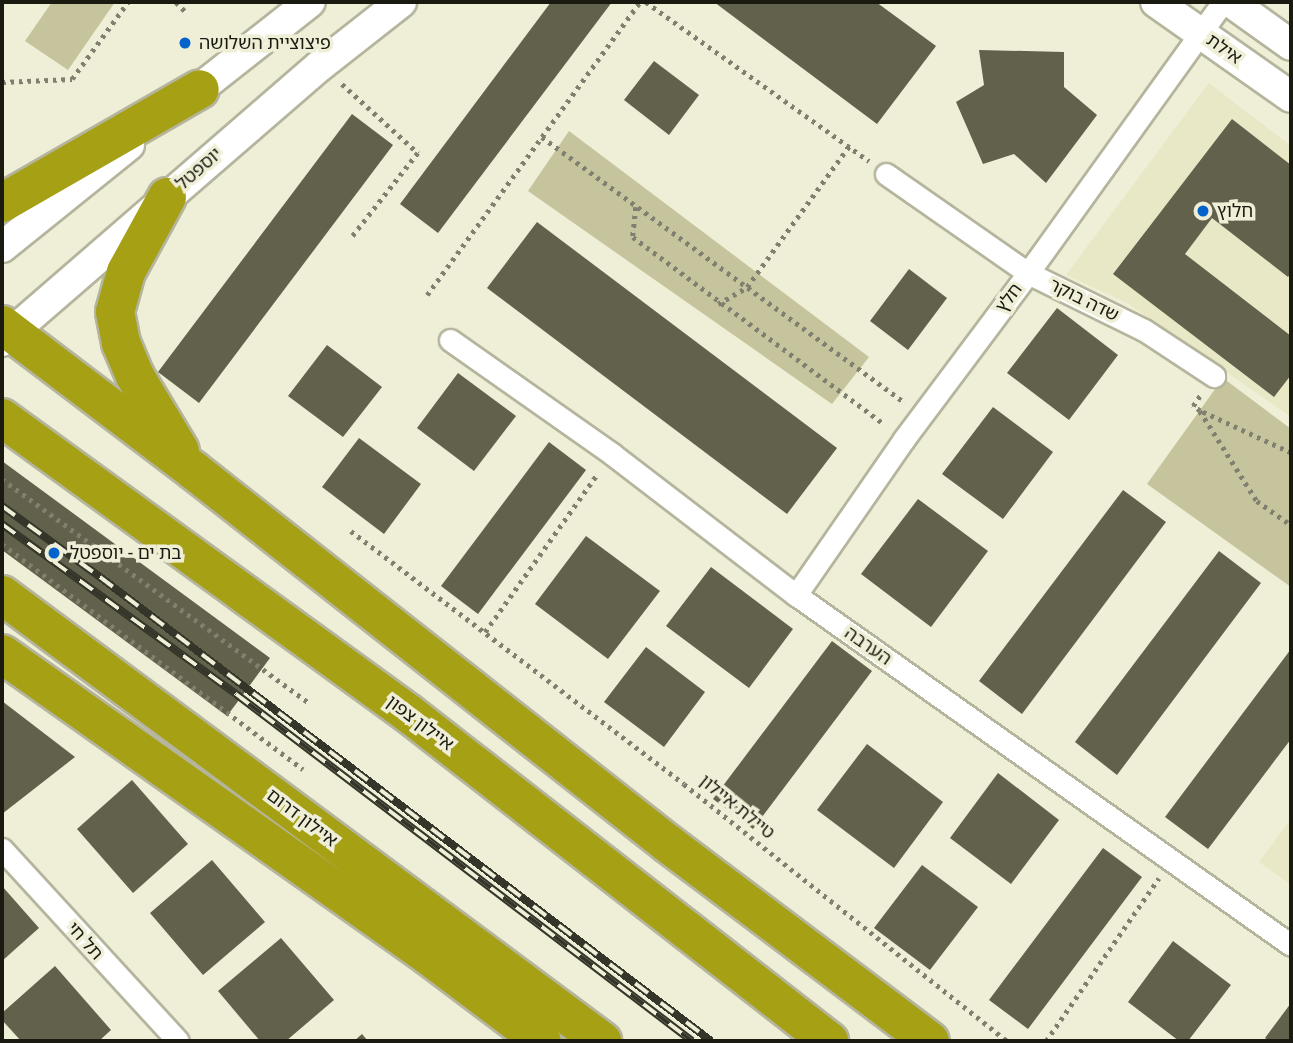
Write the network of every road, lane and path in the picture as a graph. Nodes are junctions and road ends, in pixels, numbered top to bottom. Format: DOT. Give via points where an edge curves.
graph roads {
  1 [pos="128,2"];
  2 [pos="176,2"];
  3 [pos="310,2"];
  4 [pos="401,2"];
  5 [pos="643,2"];
  6 [pos="1156,2"];
  7 [pos="1223,2"];
  8 [pos="1231,2"];
  9 [pos="187,13"];
  10 [pos="1201,33"];
  11 [pos="1291,45"];
  12 [pos="321,65"];
  13 [pos="2,82"];
  14 [pos="200,89"];
  15 [pos="1291,97"];
  16 [pos="542,137"];
  17 [pos="886,174"];
  18 [pos="167,197"];
  19 [pos="2,203"];
  20 [pos="637,206"];
  21 [pos="352,237"];
  22 [pos="2,247"];
  23 [pos="1028,273"];
  24 [pos="747,287"];
  25 [pos="427,295"];
  26 [pos="718,304"];
  27 [pos="5,333"];
  28 [pos="450,340"];
  29 [pos="1214,376"];
  30 [pos="922,415"];
  31 [pos="2,418"];
  32 [pos="904,439"];
  33 [pos="1291,453"];
  34 [pos="612,454"];
  35 [pos="193,470"];
  36 [pos="2,479"];
  37 [pos="1291,525"];
  38 [pos="351,531"];
  39 [pos="2,544"];
  40 [pos="2,595"];
  41 [pos="796,595"];
  42 [pos="485,632"];
  43 [pos="2,654"];
  44 [pos="308,702"];
  45 [pos="303,769"];
  46 [pos="2,849"];
  47 [pos="1170,860"];
  48 [pos="1291,944"];
  49 [pos="168,1039"];
  50 [pos="542,1041"];
  51 [pos="602,1041"];
  52 [pos="829,1041"];
  53 [pos="930,1041"];
  54 [pos="1007,1041"];
  55 [pos="1046,1041"];
  1 -- 13 [label="path" via="72,79"];
  2 -- 9 [label="path"];
  3 -- 14 [label="main road"];
  4 -- 12 [label="main road, יוספטל"];
  5 -- 16 [label="path"];
  5 -- 24 [label="path" via="849,146"];
  6 -- 10 [label="main road, אילת"];
  7 -- 10 [label="street, חלץ"];
  8 -- 11 [label="main road"];
  10 -- 15 [label="main road, אילת"];
  10 -- 23 [label="street, חלץ"];
  12 -- 18 [label="main road, יוספטל"];
  12 -- 21 [label="path" via="418,153"];
  14 -- 19 [label="highway"];
  14 -- 22 [label="main road"];
  16 -- 20 [label="path"];
  16 -- 25 [label="path"];
  17 -- 23 [label="street, שדה בוקר"];
  18 -- 27 [label="main road, יוספטל"];
  18 -- 35 [label="highway" via="126,272 115,312 121,343 135,376"];
  20 -- 24 [label="path"];
  20 -- 26 [label="path" via="633,237"];
  23 -- 29 [label="street, שדה בוקר" via="1144,330"];
  23 -- 30 [label="street, חלץ"];
  24 -- 26 [label="path"];
  24 -- 30 [label="path"];
  26 -- 32 [label="path"];
  27 -- 35 [label="highway"];
  28 -- 34 [label="street, הערבה"];
  30 -- 32 [label="street, חלץ"];
  31 -- 52 [label="highway, איילון צפון" via="408,713"];
  32 -- 41 [label="street, חלץ"];
  33 -- 37 [label="path" via="1200,411 1257,501"];
  34 -- 41 [label="street, הערבה"];
  34 -- 42 [label="path"];
  35 -- 53 [label="highway" via="667,844"];
  36 -- 44 [label="path"];
  38 -- 42 [label="path, טיילת איילון"];
  39 -- 45 [label="path"];
  40 -- 51 [label="highway, איילון דרום"];
  41 -- 47 [label="street, הערבה"];
  42 -- 54 [label="path, טיילת איילון"];
  43 -- 50 [label="highway"];
  46 -- 49 [label="street, תל חי"];
  47 -- 48 [label="street, הערבה"];
  47 -- 55 [label="path"];
}
